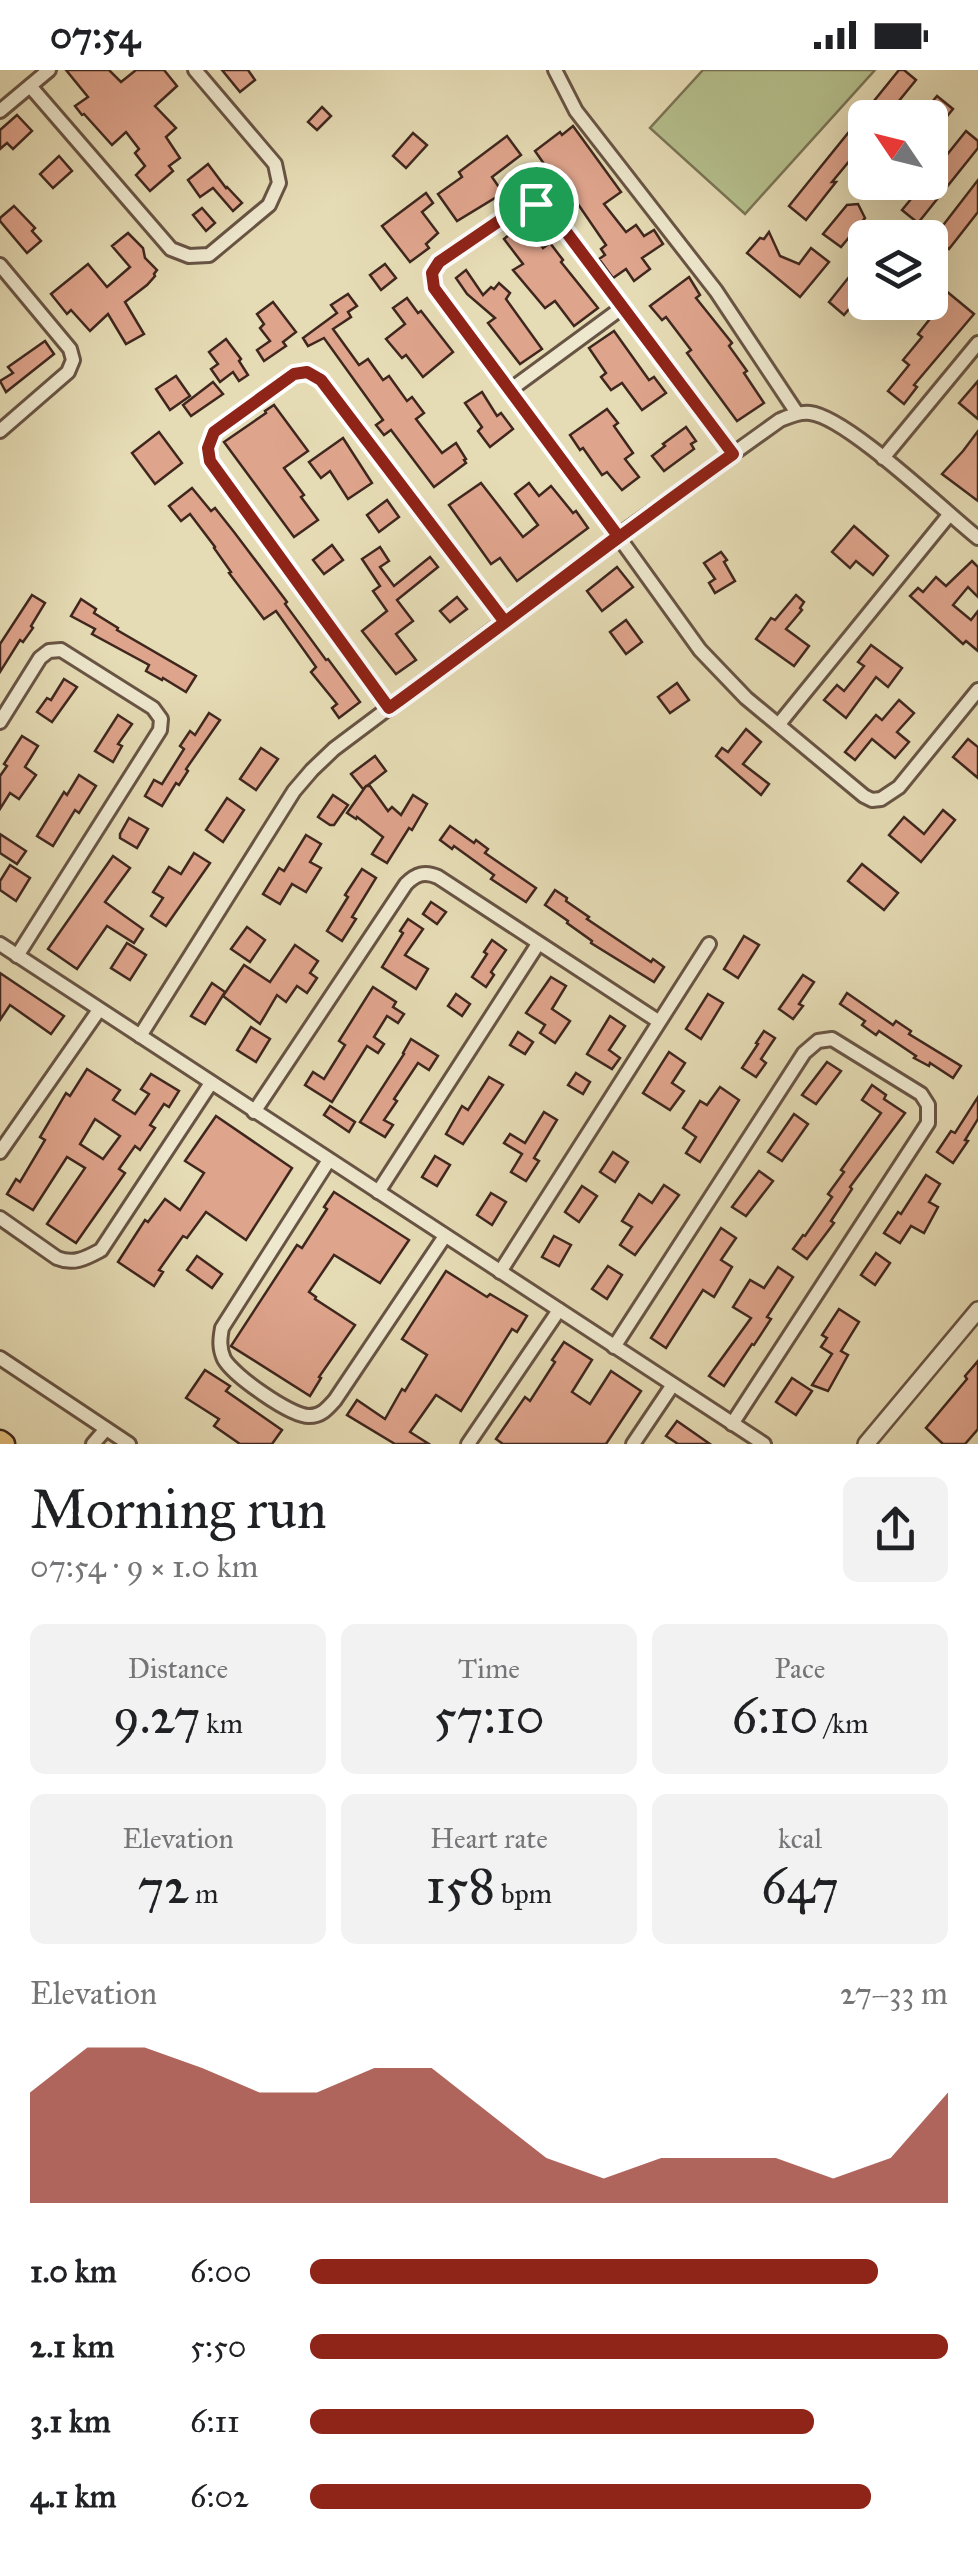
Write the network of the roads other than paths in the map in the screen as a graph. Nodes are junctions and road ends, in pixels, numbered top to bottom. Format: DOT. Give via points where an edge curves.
graph roads {
  1 [pos="49,70"];
  2 [pos="195,70"];
  3 [pos="555,70"];
  4 [pos="30,86"];
  5 [pos="0,110"];
  6 [pos="0,266"];
  7 [pos="623,307"];
  8 [pos="978,342"];
  9 [pos="510,390"];
  10 [pos="797,414"];
  11 [pos="0,431"];
  12 [pos="733,454"];
  13 [pos="883,458"];
  14 [pos="949,515"];
  15 [pos="618,536"];
  16 [pos="978,538"];
  17 [pos="505,622"];
  18 [pos="978,690"];
  19 [pos="389,708"];
  20 [pos="0,722"];
  21 [pos="778,724"];
  22 [pos="0,944"];
  23 [pos="538,944"];
  24 [pos="709,944"];
  25 [pos="17,956"];
  26 [pos="100,1010"];
  27 [pos="658,1022"];
  28 [pos="140,1036"];
  29 [pos="211,1083"];
  30 [pos="254,1112"];
  31 [pos="0,1152"];
  32 [pos="329,1160"];
  33 [pos="378,1192"];
  34 [pos="0,1218"];
  35 [pos="444,1236"];
  36 [pos="500,1272"];
  37 [pos="559,1310"];
  38 [pos="978,1310"];
  39 [pos="614,1348"];
  40 [pos="0,1358"];
  41 [pos="672,1386"];
  42 [pos="732,1424"];
  43 [pos="106,1429"];
  44 [pos="93,1444"];
  45 [pos="129,1444"];
  46 [pos="468,1444"];
  47 [pos="632,1444"];
  48 [pos="764,1444"];
  49 [pos="866,1444"];
  1 -- 4 [label="street"];
  2 -- 4 [label="street" via="275,164 279,184 270,205 209,255 171,249"];
  3 -- 10 [label="street" via="576,111 716,291"];
  4 -- 5 [label="street"];
  6 -- 11 [label="street" via="73,360 68,372"];
  7 -- 9 [label="street"];
  7 -- 9 [label="street" via="552,213 536,204 524,204 439,262 434,288"];
  7 -- 12 [label="street"];
  8 -- 13 [label="street"];
  9 -- 15 [label="street"];
  10 -- 12 [label="street"];
  10 -- 13 [label="street" via="834,422"];
  12 -- 15 [label="street"];
  13 -- 14 [label="street"];
  14 -- 16 [label="street"];
  14 -- 21 [label="street"];
  15 -- 17 [label="street"];
  15 -- 21 [label="street" via="700,650"];
  17 -- 19 [label="street"];
  17 -- 19 [label="street" via="321,380 294,374 214,432 210,461"];
  18 -- 21 [label="street" via="899,787 880,799 864,796"];
  19 -- 28 [label="street" via="334,749 294,791"];
  20 -- 25 [label="street" via="40,658 61,650 154,708 160,719 160,730"];
  22 -- 25 [label="street"];
  23 -- 27 [label="street"];
  23 -- 30 [label="street" via="438,877 413,878"];
  23 -- 33 [label="street"];
  24 -- 27 [label="street"];
  25 -- 26 [label="street"];
  26 -- 28 [label="street"];
  26 -- 31 [label="street"];
  27 -- 36 [label="street"];
  28 -- 29 [label="street"];
  29 -- 30 [label="street"];
  29 -- 34 [label="street" via="101,1250 68,1262"];
  30 -- 32 [label="street"];
  32 -- 33 [label="street"];
  32 -- 35 [label="street" via="222,1328 220,1342 233,1371 293,1413 323,1413 335,1400"];
  33 -- 35 [label="street"];
  35 -- 36 [label="street"];
  36 -- 37 [label="street"];
  37 -- 39 [label="street"];
  37 -- 46 [label="street"];
  38 -- 49 [label="street"];
  39 -- 41 [label="street"];
  39 -- 42 [label="street" via="804,1053 818,1041 832,1039 921,1094 928,1123"];
  40 -- 43 [label="street"];
  41 -- 42 [label="street"];
  41 -- 47 [label="street"];
  42 -- 48 [label="street"];
  43 -- 44 [label="street"];
  43 -- 45 [label="street"];
}
